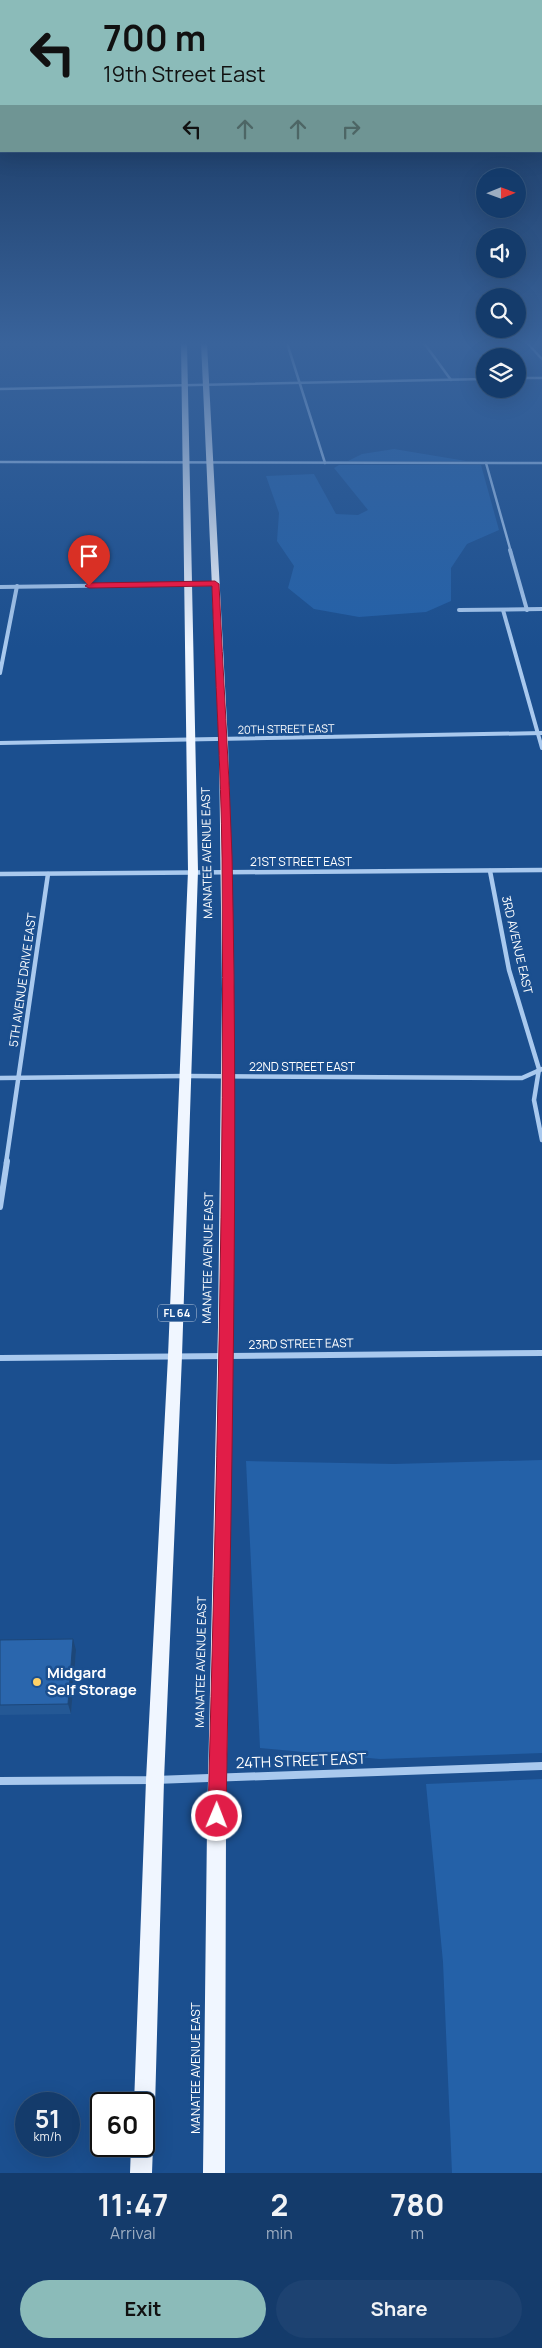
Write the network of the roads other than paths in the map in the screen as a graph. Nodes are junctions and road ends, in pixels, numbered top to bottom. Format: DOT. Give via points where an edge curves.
graph roads {
  1 [pos="186,444"];
  2 [pos="209,444"];
  3 [pos="319,444"];
  4 [pos="0,462"];
  5 [pos="187,462"];
  6 [pos="210,463"];
  7 [pos="325,463"];
  8 [pos="486,463"];
  9 [pos="542,463"];
  10 [pos="188,584"];
  11 [pos="215,584"];
  12 [pos="0,586"];
  13 [pos="17,586"];
  14 [pos="542,609"];
  15 [pos="458,610"];
  16 [pos="503,610"];
  17 [pos="528,610"];
  18 [pos="0,673"];
  19 [pos="540,733"];
  20 [pos="192,739"];
  21 [pos="224,739"];
  22 [pos="0,743"];
  23 [pos="542,748"];
  24 [pos="490,870"];
  25 [pos="542,870"];
  26 [pos="193,871"];
  27 [pos="227,873"];
  28 [pos="0,874"];
  29 [pos="48,874"];
  30 [pos="541,1069"];
  31 [pos="186,1076"];
  32 [pos="229,1076"];
  33 [pos="0,1078"];
  34 [pos="19,1078"];
  35 [pos="542,1140"];
  36 [pos="0,1207"];
  37 [pos="542,1353"];
  38 [pos="176,1356"];
  39 [pos="226,1356"];
  40 [pos="0,1358"];
  41 [pos="542,1766"];
  42 [pos="217,1778"];
  43 [pos="155,1780"];
  44 [pos="0,1781"];
  45 [pos="145,2092"];
  46 [pos="142,2157"];
  47 [pos="141,2173"];
  48 [pos="214,2173"];
  1 -- 5 [label="main road, MANATEE AVENUE EAST / FL 64"];
  2 -- 6 [label="main road, MANATEE AVENUE EAST"];
  3 -- 7 [label="street"];
  4 -- 5 [label="street"];
  5 -- 6 [label="street"];
  5 -- 10 [label="main road, MANATEE AVENUE EAST / FL 64"];
  6 -- 7 [label="street"];
  6 -- 11 [label="main road, MANATEE AVENUE EAST"];
  7 -- 8 [label="street"];
  8 -- 9 [label="street"];
  8 -- 17 [label="street"];
  10 -- 11 [label="street"];
  10 -- 13 [label="street"];
  10 -- 20 [label="main road, MANATEE AVENUE EAST / FL 64"];
  11 -- 21 [label="main road, MANATEE AVENUE EAST"];
  12 -- 13 [label="street"];
  13 -- 18 [label="street"];
  14 -- 17 [label="street"];
  15 -- 16 [label="street"];
  16 -- 17 [label="street"];
  16 -- 19 [label="street"];
  19 -- 21 [label="street, 20TH STREET EAST"];
  19 -- 23 [label="street"];
  20 -- 21 [label="street, 20TH STREET EAST"];
  20 -- 22 [label="street, 20TH STREET EAST"];
  20 -- 26 [label="main road, MANATEE AVENUE EAST / FL 64"];
  21 -- 27 [label="main road, MANATEE AVENUE EAST"];
  24 -- 25 [label="street, 21ST STREET EAST"];
  24 -- 27 [label="street, 21ST STREET EAST"];
  24 -- 30 [label="street, 3RD AVENUE EAST" via="509,970"];
  26 -- 27 [label="street, 21ST STREET EAST"];
  26 -- 29 [label="street, 21ST STREET EAST"];
  26 -- 31 [label="main road, MANATEE AVENUE EAST / FL 64"];
  27 -- 32 [label="main road, MANATEE AVENUE EAST"];
  28 -- 29 [label="street, 21ST STREET EAST"];
  29 -- 34 [label="street, 5TH AVENUE DRIVE EAST"];
  30 -- 32 [label="street, 22ND STREET EAST" via="522,1078"];
  30 -- 35 [label="street, 3RD AVENUE EAST" via="534,1100"];
  31 -- 32 [label="street, 22ND STREET EAST"];
  31 -- 34 [label="street, 22ND STREET EAST"];
  31 -- 38 [label="main road, MANATEE AVENUE EAST / FL 64"];
  32 -- 39 [label="main road, MANATEE AVENUE EAST"];
  33 -- 34 [label="street, 22ND STREET EAST"];
  34 -- 36 [label="street, 5TH AVENUE DRIVE EAST"];
  37 -- 39 [label="street, 23RD STREET EAST"];
  38 -- 39 [label="street, 23RD STREET EAST"];
  38 -- 40 [label="street, 23RD STREET EAST"];
  38 -- 43 [label="main road, MANATEE AVENUE EAST / FL 64"];
  39 -- 42 [label="main road, MANATEE AVENUE EAST"];
  41 -- 42 [label="street, 24TH STREET EAST"];
  42 -- 43 [label="street, 24TH STREET EAST"];
  42 -- 48 [label="main road, MANATEE AVENUE EAST"];
  43 -- 44 [label="street, 24TH STREET EAST"];
  43 -- 45 [label="main road, MANATEE AVENUE EAST / FL 64"];
  46 -- 47 [label="main road"];
}
